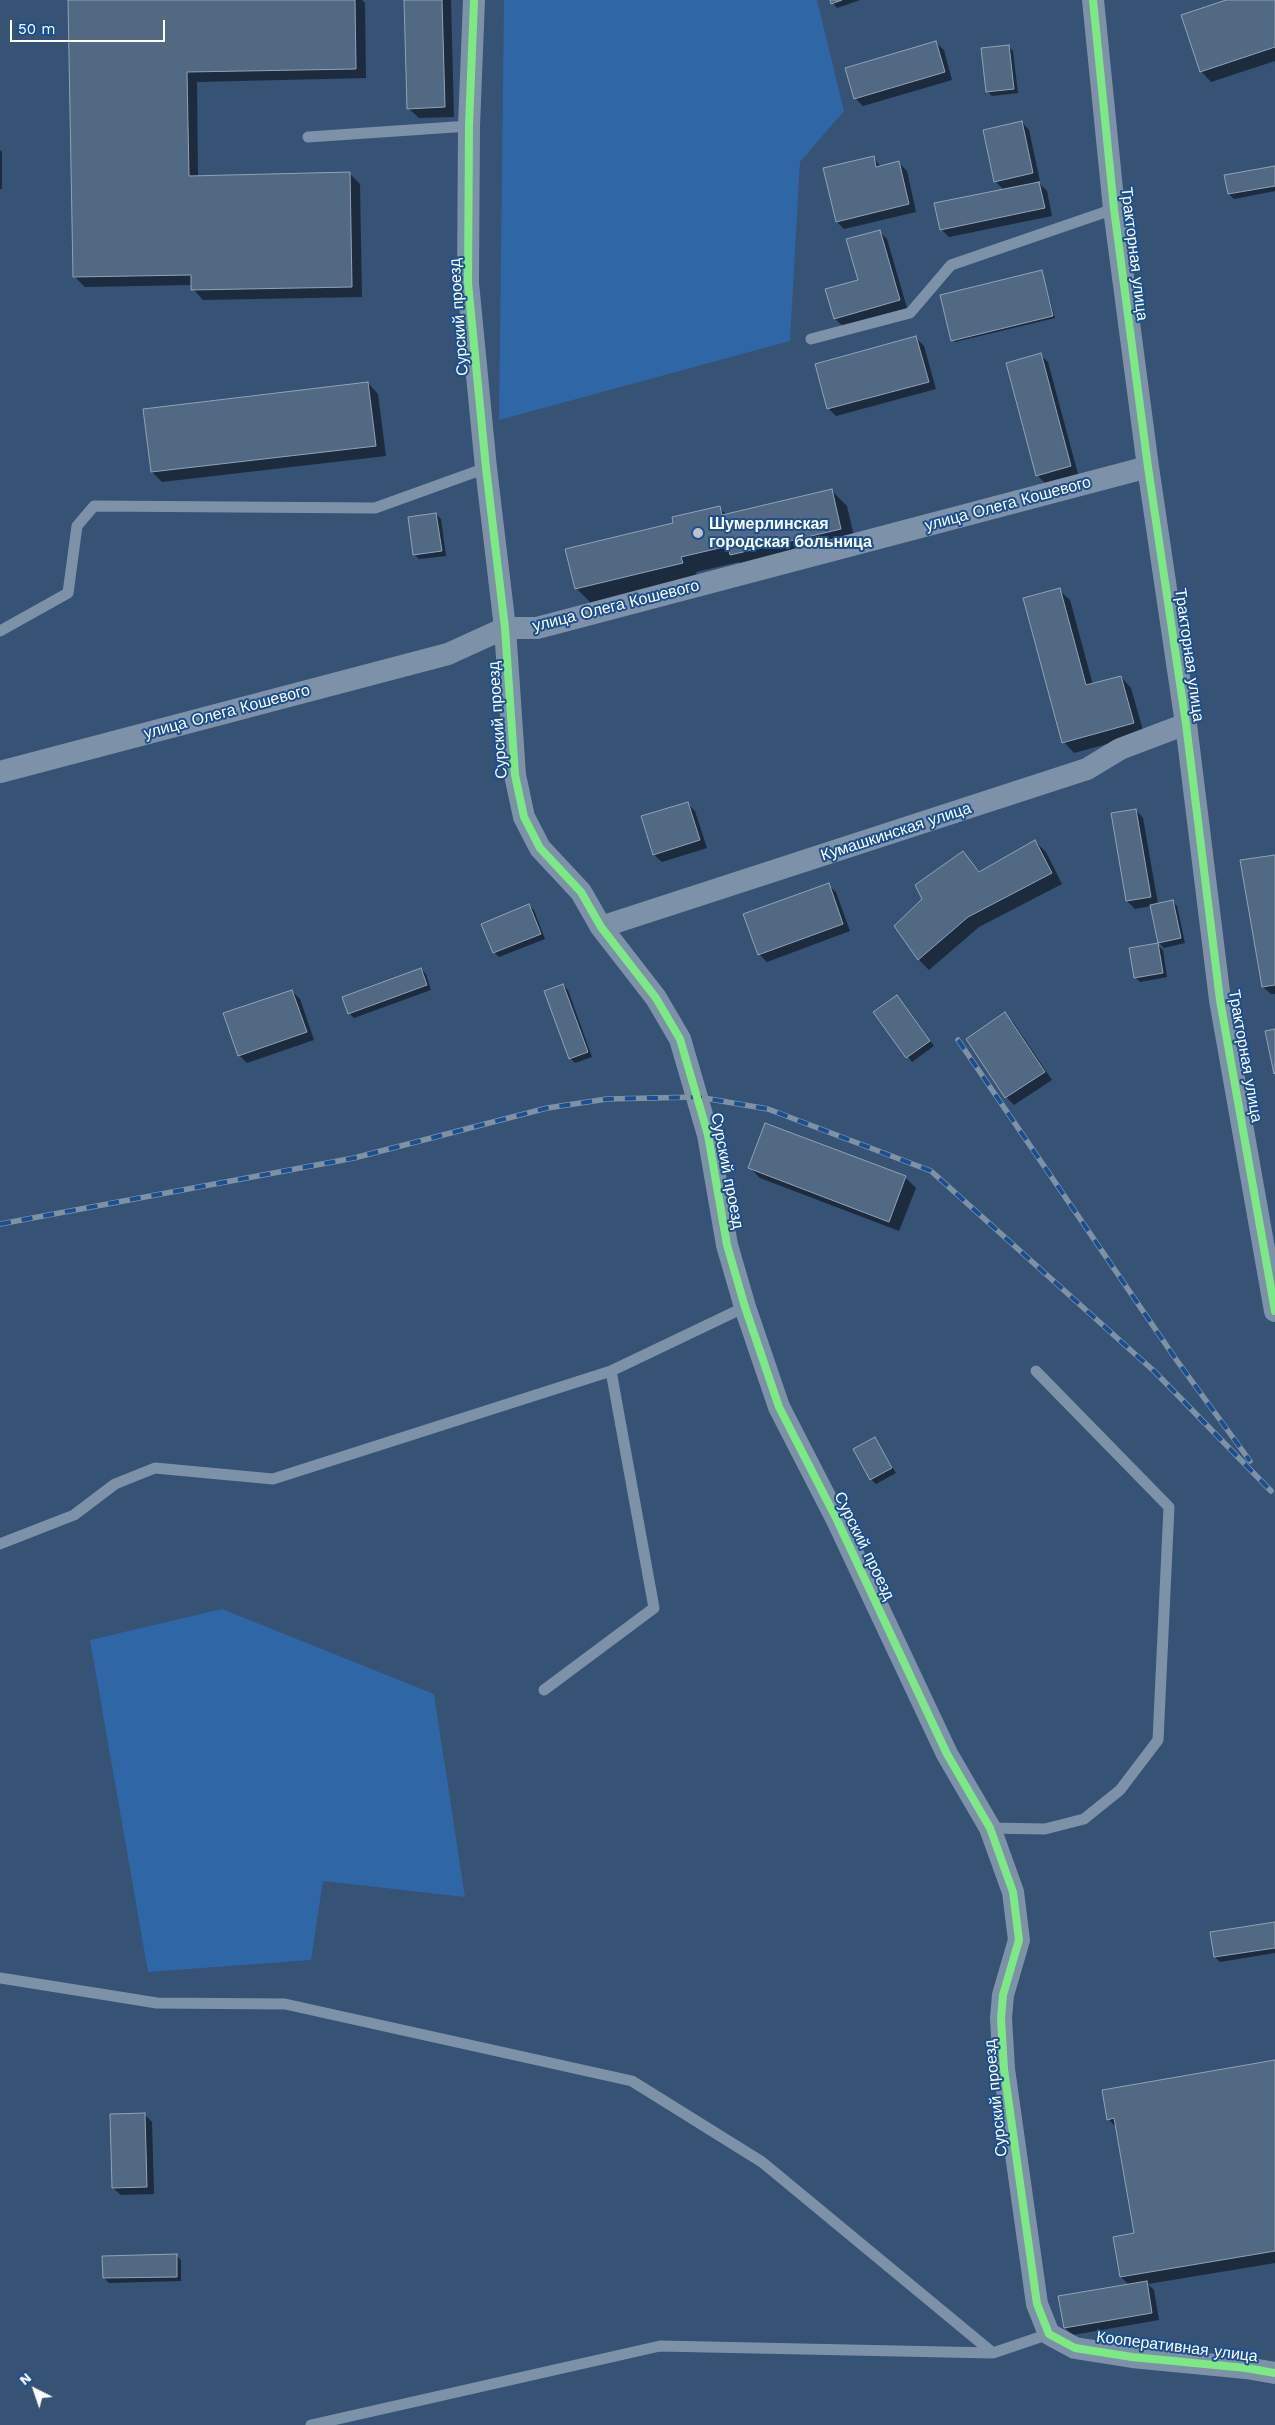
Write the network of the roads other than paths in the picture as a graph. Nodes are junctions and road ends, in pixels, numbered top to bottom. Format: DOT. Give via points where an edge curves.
graph roads {
  1 [pos="474,0"];
  2 [pos="1093,0"];
  3 [pos="469,126"];
  4 [pos="308,137"];
  5 [pos="1114,209"];
  6 [pos="811,339"];
  7 [pos="1148,466"];
  8 [pos="486,468"];
  9 [pos="506,628"];
  10 [pos="0,631"];
  11 [pos="1186,724"];
  12 [pos="0,772"];
  13 [pos="601,927"];
  14 [pos="745,1307"];
  15 [pos="1275,1311"];
  16 [pos="611,1371"];
  17 [pos="1036,1371"];
  18 [pos="0,1544"];
  19 [pos="544,1690"];
  20 [pos="990,1828"];
  21 [pos="0,1978"];
  22 [pos="1049,2334"];
  23 [pos="993,2353"];
  24 [pos="1275,2373"];
  25 [pos="311,2425"];
  1 -- 3 [label="street, Сурский проезд"];
  2 -- 5 [label="street, Тракторная улица"];
  3 -- 4 [label="lane"];
  3 -- 8 [label="street, Сурский проезд" via="468,283"];
  5 -- 6 [label="lane" via="951,265 910,313"];
  5 -- 7 [label="street, Тракторная улица"];
  7 -- 9 [label="street, улица Олега Кошевого" via="537,628"];
  7 -- 11 [label="street, Тракторная улица"];
  8 -- 9 [label="street, Сурский проезд"];
  8 -- 10 [label="lane" via="375,508 94,506 77,526 68,593"];
  9 -- 12 [label="street, улица Олега Кошевого" via="448,654"];
  9 -- 13 [label="street, Сурский проезд" via="515,775 524,817 540,848 581,892"];
  11 -- 13 [label="street, Кумашкинская улица" via="1120,748 1088,770"];
  11 -- 15 [label="street, Тракторная улица" via="1220,1000"];
  13 -- 14 [label="street, Сурский проезд" via="656,998 680,1039 708,1135 727,1245"];
  14 -- 16 [label="lane"];
  14 -- 20 [label="street, Сурский проезд" via="779,1407 837,1520 947,1754"];
  16 -- 18 [label="lane" via="273,1479 155,1468 115,1484 74,1515"];
  16 -- 19 [label="lane" via="654,1608"];
  17 -- 20 [label="lane" via="1168,1507 1158,1740 1120,1790 1084,1820 1045,1829"];
  20 -- 22 [label="street, Сурский проезд" via="1013,1892 1019,1940 1003,1995 1004,2069 1037,2304"];
  21 -- 23 [label="lane" via="157,2003 285,2004 632,2081 762,2162"];
  22 -- 23 [label="lane"];
  22 -- 24 [label="street, Кооперативная улица" via="1075,2348 1132,2358"];
  23 -- 25 [label="lane" via="660,2346"];
}
